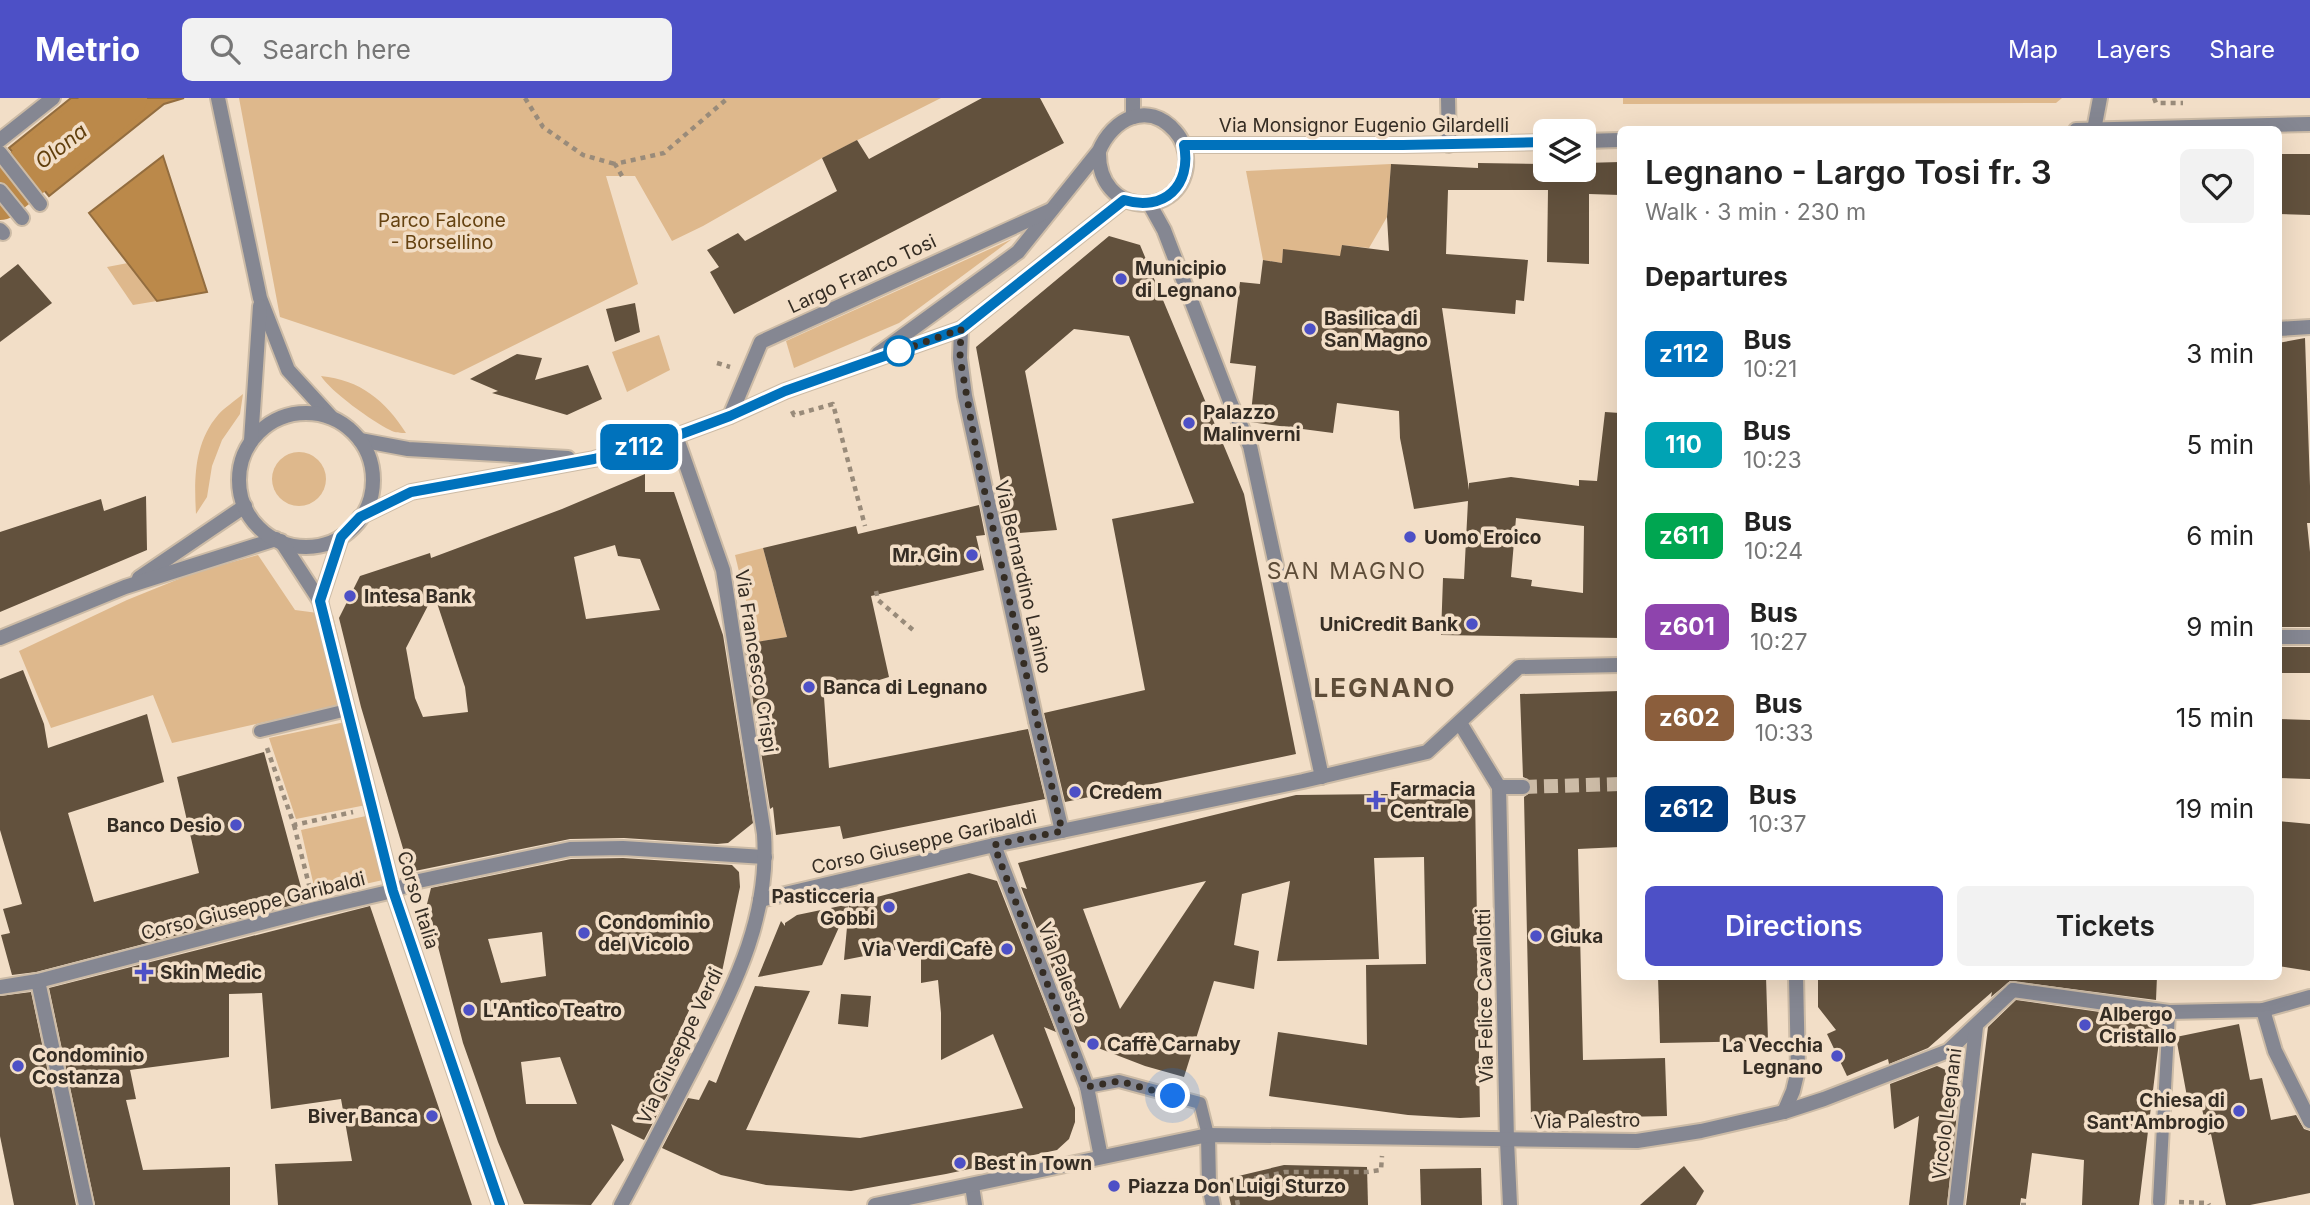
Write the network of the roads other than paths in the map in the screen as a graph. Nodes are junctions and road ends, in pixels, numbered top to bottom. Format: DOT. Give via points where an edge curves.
graph roads {
  1 [pos="53,98"];
  2 [pos="218,98"];
  3 [pos="1133,98"];
  4 [pos="1448,98"];
  5 [pos="2100,98"];
  6 [pos="1133,117"];
  7 [pos="2310,124"];
  8 [pos="2095,126"];
  9 [pos="2224,126"];
  10 [pos="0,140"];
  11 [pos="1617,140"];
  12 [pos="1596,141"];
  13 [pos="1533,142"];
  14 [pos="1184,145"];
  15 [pos="1449,145"];
  16 [pos="1099,151"];
  17 [pos="0,153"];
  18 [pos="0,191"];
  19 [pos="1124,200"];
  20 [pos="1149,203"];
  21 [pos="40,204"];
  22 [pos="1052,209"];
  23 [pos="22,218"];
  24 [pos="260,298"];
  25 [pos="2310,327"];
  26 [pos="961,329"];
  27 [pos="2282,329"];
  28 [pos="865,363"];
  29 [pos="730,416"];
  30 [pos="332,418"];
  31 [pos="676,436"];
  32 [pos="360,440"];
  33 [pos="251,441"];
  34 [pos="594,459"];
  35 [pos="245,506"];
  36 [pos="360,517"];
  37 [pos="341,537"];
  38 [pos="278,540"];
  39 [pos="125,587"];
  40 [pos="320,601"];
  41 [pos="2310,637"];
  42 [pos="0,638"];
  43 [pos="2282,638"];
  44 [pos="1617,665"];
  45 [pos="348,710"];
  46 [pos="1460,723"];
  47 [pos="260,731"];
  48 [pos="1322,777"];
  49 [pos="1499,787"];
  50 [pos="1523,787"];
  51 [pos="1062,831"];
  52 [pos="994,845"];
  53 [pos="765,857"];
  54 [pos="393,891"];
  55 [pos="760,900"];
  56 [pos="1797,980"];
  57 [pos="38,981"];
  58 [pos="2013,983"];
  59 [pos="0,985"];
  60 [pos="2310,997"];
  61 [pos="2263,1010"];
  62 [pos="2169,1012"];
  63 [pos="1976,1027"];
  64 [pos="1087,1087"];
  65 [pos="1784,1112"];
  66 [pos="2310,1121"];
  67 [pos="1208,1135"];
  68 [pos="1507,1141"];
  69 [pos="1101,1157"];
  70 [pos="972,1186"];
  71 [pos="2159,1202"];
  72 [pos="86,1205"];
  73 [pos="500,1205"];
  74 [pos="621,1205"];
  75 [pos="875,1205"];
  76 [pos="975,1205"];
  77 [pos="1213,1205"];
  78 [pos="1510,1205"];
  79 [pos="1956,1205"];
  1 -- 10 [label="street"];
  2 -- 24 [label="street"];
  3 -- 6 [label="street"];
  4 -- 15 [label="street"];
  5 -- 8 [label="street"];
  6 -- 14 [label="street" via="1170,125"];
  6 -- 16 [label="street, Largo Franco Tosi" via="1114,127"];
  7 -- 9 [label="street"];
  11 -- 12 [label="street"];
  13 -- 15 [label="street, Via Monsignor Eugenio Gilardelli"];
  14 -- 15 [label="street, Via Monsignor Eugenio Gilardelli"];
  14 -- 20 [label="street" via="1185,171 1180,182 1161,200"];
  16 -- 19 [label="street" via="1103,180"];
  16 -- 22 [label="street, Largo Franco Tosi"];
  17 -- 21 [label="street"];
  18 -- 23 [label="street"];
  19 -- 20 [label="street"];
  19 -- 26 [label="street, Largo Franco Tosi"];
  20 -- 48 [label="street" via="1251,446"];
  22 -- 28 [label="street, Largo Franco Tosi" via="1018,252"];
  22 -- 29 [label="street, Largo Franco Tosi" via="761,342"];
  24 -- 30 [label="street" via="288,370"];
  24 -- 33 [label="street"];
  25 -- 27 [label="street"];
  26 -- 28 [label="street, Largo Franco Tosi"];
  26 -- 51 [label="street, Via Bernardino Lanino" via="965,396"];
  28 -- 29 [label="street, Largo Franco Tosi"];
  29 -- 31 [label="street, Largo Franco Tosi"];
  30 -- 32 [label="street"];
  30 -- 33 [label="street" via="288,415 267,425"];
  31 -- 34 [label="street, Largo Franco Tosi"];
  31 -- 53 [label="street, Via Francesco Crispi" via="723,570"];
  32 -- 34 [label="street, Largo Franco Tosi" via="408,449"];
  32 -- 36 [label="street" via="369,456 372,492"];
  33 -- 35 [label="street" via="240,473"];
  34 -- 36 [label="street, Largo Franco Tosi" via="411,492"];
  35 -- 38 [label="street" via="263,531"];
  35 -- 39 [label="street"];
  36 -- 37 [label="street"];
  37 -- 38 [label="street" via="304,547"];
  37 -- 40 [label="street"];
  38 -- 39 [label="street"];
  38 -- 40 [label="street, Corso Italia"];
  39 -- 42 [label="street"];
  40 -- 45 [label="street, Corso Italia"];
  41 -- 43 [label="street"];
  44 -- 46 [label="street, Corso Giuseppe Garibaldi" via="1519,667"];
  45 -- 47 [label="lane"];
  45 -- 54 [label="street, Corso Italia"];
  46 -- 48 [label="street, Corso Giuseppe Garibaldi" via="1427,752"];
  46 -- 49 [label="street"];
  48 -- 51 [label="street, Corso Giuseppe Garibaldi"];
  49 -- 50 [label="street"];
  49 -- 68 [label="street, Via Felice Cavallotti"];
  51 -- 52 [label="street, Corso Giuseppe Garibaldi"];
  52 -- 55 [label="street, Corso Giuseppe Garibaldi"];
  52 -- 64 [label="street, Via Palestro"];
  53 -- 54 [label="street, Corso Giuseppe Garibaldi" via="569,849 414,882"];
  53 -- 55 [label="street, Via Giuseppe Verdi"];
  54 -- 57 [label="street, Corso Giuseppe Garibaldi"];
  54 -- 73 [label="street, Corso Italia"];
  55 -- 74 [label="street, Via Giuseppe Verdi" via="753,935 729,997"];
  56 -- 65 [label="street" via="1798,1070"];
  57 -- 59 [label="street, Corso Giuseppe Garibaldi"];
  57 -- 72 [label="street"];
  58 -- 62 [label="street"];
  58 -- 63 [label="street, Via Palestro"];
  60 -- 61 [label="street"];
  61 -- 62 [label="street"];
  61 -- 66 [label="street" via="2275,1051"];
  62 -- 71 [label="lane"];
  63 -- 65 [label="street, Via Palestro" via="1948,1051"];
  63 -- 79 [label="street, Vicolo Legnani"];
  64 -- 67 [label="lane" via="1119,1081 1200,1103"];
  64 -- 69 [label="street, Via Palestro"];
  65 -- 68 [label="street, Via Palestro" via="1637,1142"];
  67 -- 68 [label="street, Via Palestro"];
  67 -- 69 [label="street"];
  67 -- 77 [label="street"];
  68 -- 78 [label="street, Via Felice Cavallotti"];
  69 -- 70 [label="street"];
  70 -- 75 [label="street"];
  70 -- 76 [label="street"];
}
